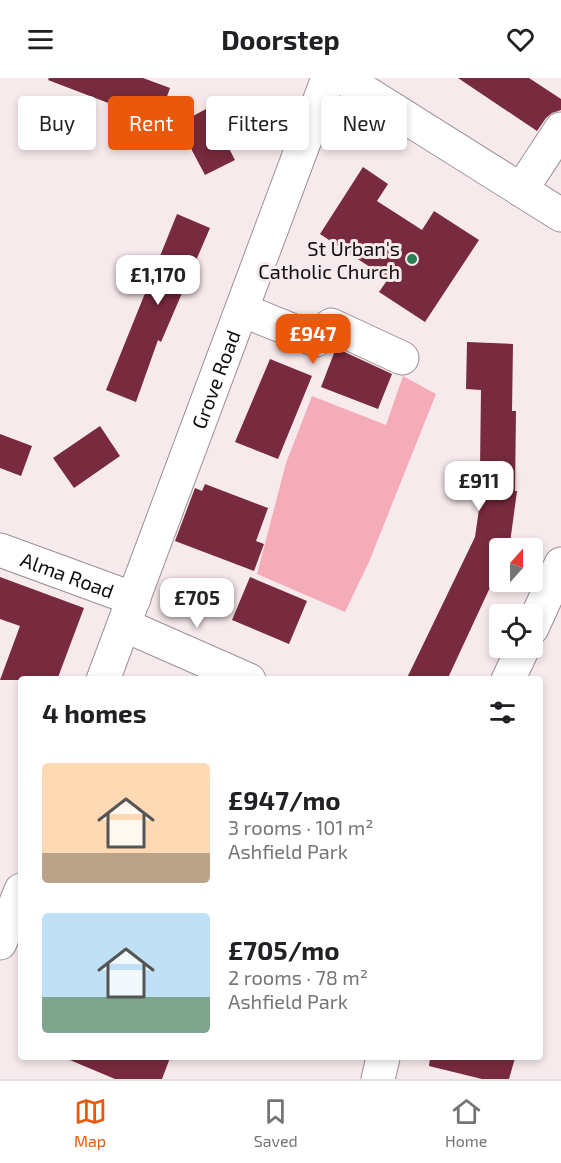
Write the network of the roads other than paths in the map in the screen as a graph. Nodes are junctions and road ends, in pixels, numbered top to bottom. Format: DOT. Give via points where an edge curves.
graph roads {
  1 [pos="328,78"];
  2 [pos="343,78"];
  3 [pos="561,129"];
  4 [pos="521,190"];
  5 [pos="561,215"];
  6 [pos="242,310"];
  7 [pos="402,358"];
  8 [pos="0,550"];
  9 [pos="561,564"];
  10 [pos="129,612"];
  11 [pos="546,617"];
  12 [pos="518,658"];
  13 [pos="105,676"];
  14 [pos="242,676"];
  15 [pos="510,676"];
  16 [pos="18,898"];
  17 [pos="0,943"];
  18 [pos="383,1060"];
  19 [pos="378,1079"];
  1 -- 6 [label="street, Grove Road"];
  2 -- 4 [label="street"];
  3 -- 4 [label="street"];
  4 -- 5 [label="street"];
  6 -- 7 [label="street" via="316,340 331,325"];
  6 -- 10 [label="street, Grove Road"];
  8 -- 10 [label="street, Alma Road"];
  9 -- 11 [label="street"];
  10 -- 13 [label="street, Grove Road"];
  10 -- 14 [label="street, Alma Road"];
  12 -- 15 [label="street"];
  16 -- 17 [label="street"];
  18 -- 19 [label="street"];
}
